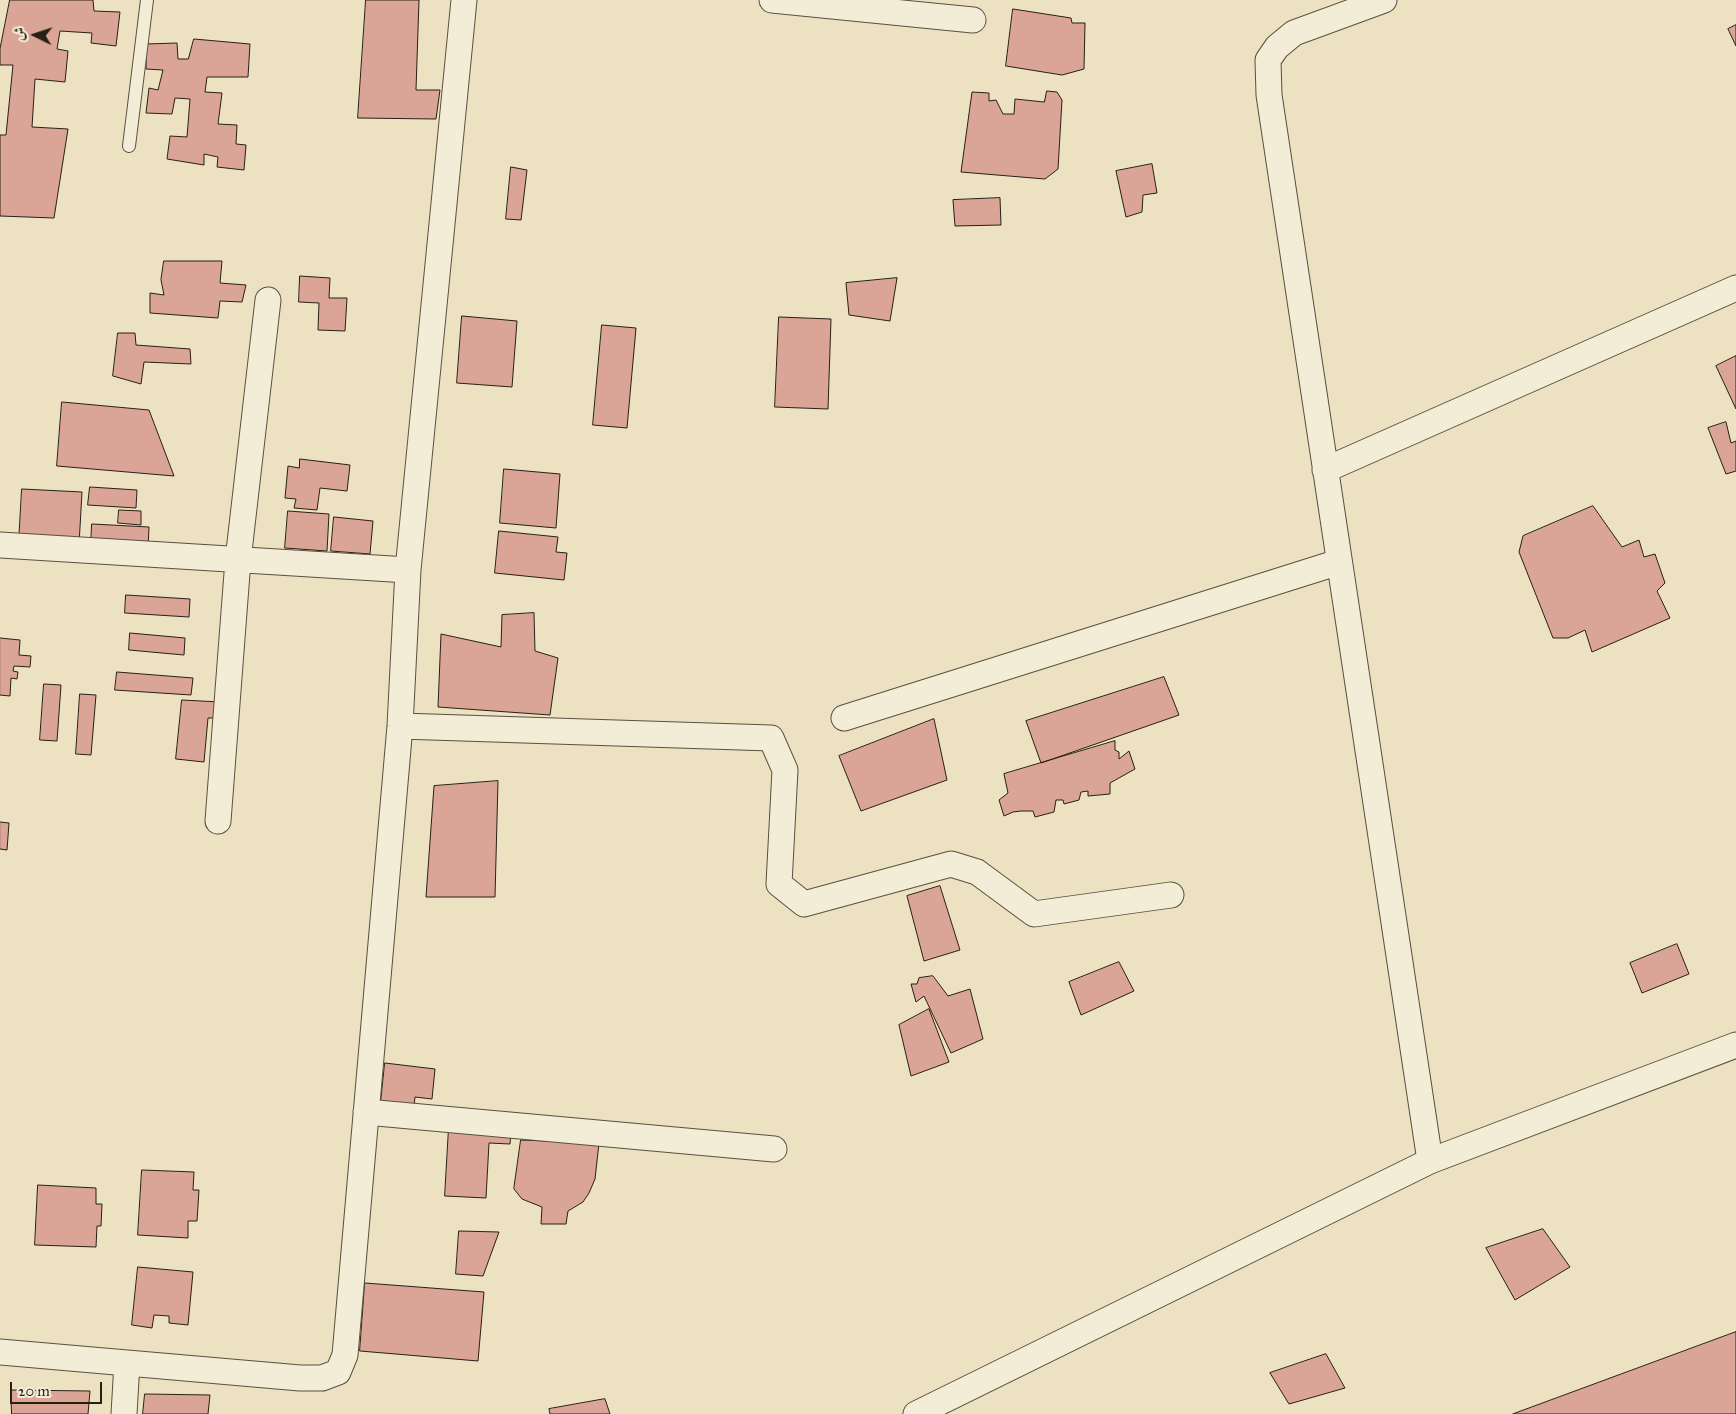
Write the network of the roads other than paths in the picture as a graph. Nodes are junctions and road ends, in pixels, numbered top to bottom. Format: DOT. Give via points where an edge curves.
graph roads {
  1 [pos="147,0"];
  2 [pos="464,0"];
  3 [pos="772,0"];
  4 [pos="1384,0"];
  5 [pos="972,20"];
  6 [pos="129,146"];
  7 [pos="1736,288"];
  8 [pos="268,300"];
  9 [pos="1325,470"];
  10 [pos="0,545"];
  11 [pos="238,560"];
  12 [pos="1339,562"];
  13 [pos="408,570"];
  14 [pos="844,718"];
  15 [pos="400,726"];
  16 [pos="218,821"];
  17 [pos="1171,895"];
  18 [pos="1736,1045"];
  19 [pos="366,1112"];
  20 [pos="774,1149"];
  21 [pos="1430,1161"];
  22 [pos="0,1352"];
  23 [pos="127,1363"];
  24 [pos="124,1414"];
  25 [pos="916,1414"];
  1 -- 6 [label="lane"];
  2 -- 13 [label="street"];
  3 -- 5 [label="street"];
  4 -- 9 [label="street" via="1294,33 1276,47 1268,60 1269,95"];
  7 -- 9 [label="street"];
  8 -- 11 [label="street"];
  9 -- 12 [label="street"];
  10 -- 11 [label="street"];
  11 -- 13 [label="street"];
  11 -- 16 [label="street"];
  12 -- 14 [label="street"];
  12 -- 21 [label="street"];
  13 -- 15 [label="street"];
  15 -- 17 [label="street" via="771,738 785,770 779,884 804,904 951,864 977,872 1034,914"];
  15 -- 19 [label="street"];
  18 -- 21 [label="street"];
  19 -- 20 [label="street"];
  19 -- 23 [label="street" via="345,1355 338,1372 322,1378 300,1378"];
  21 -- 25 [label="street"];
  22 -- 23 [label="street"];
  23 -- 24 [label="street"];
}
